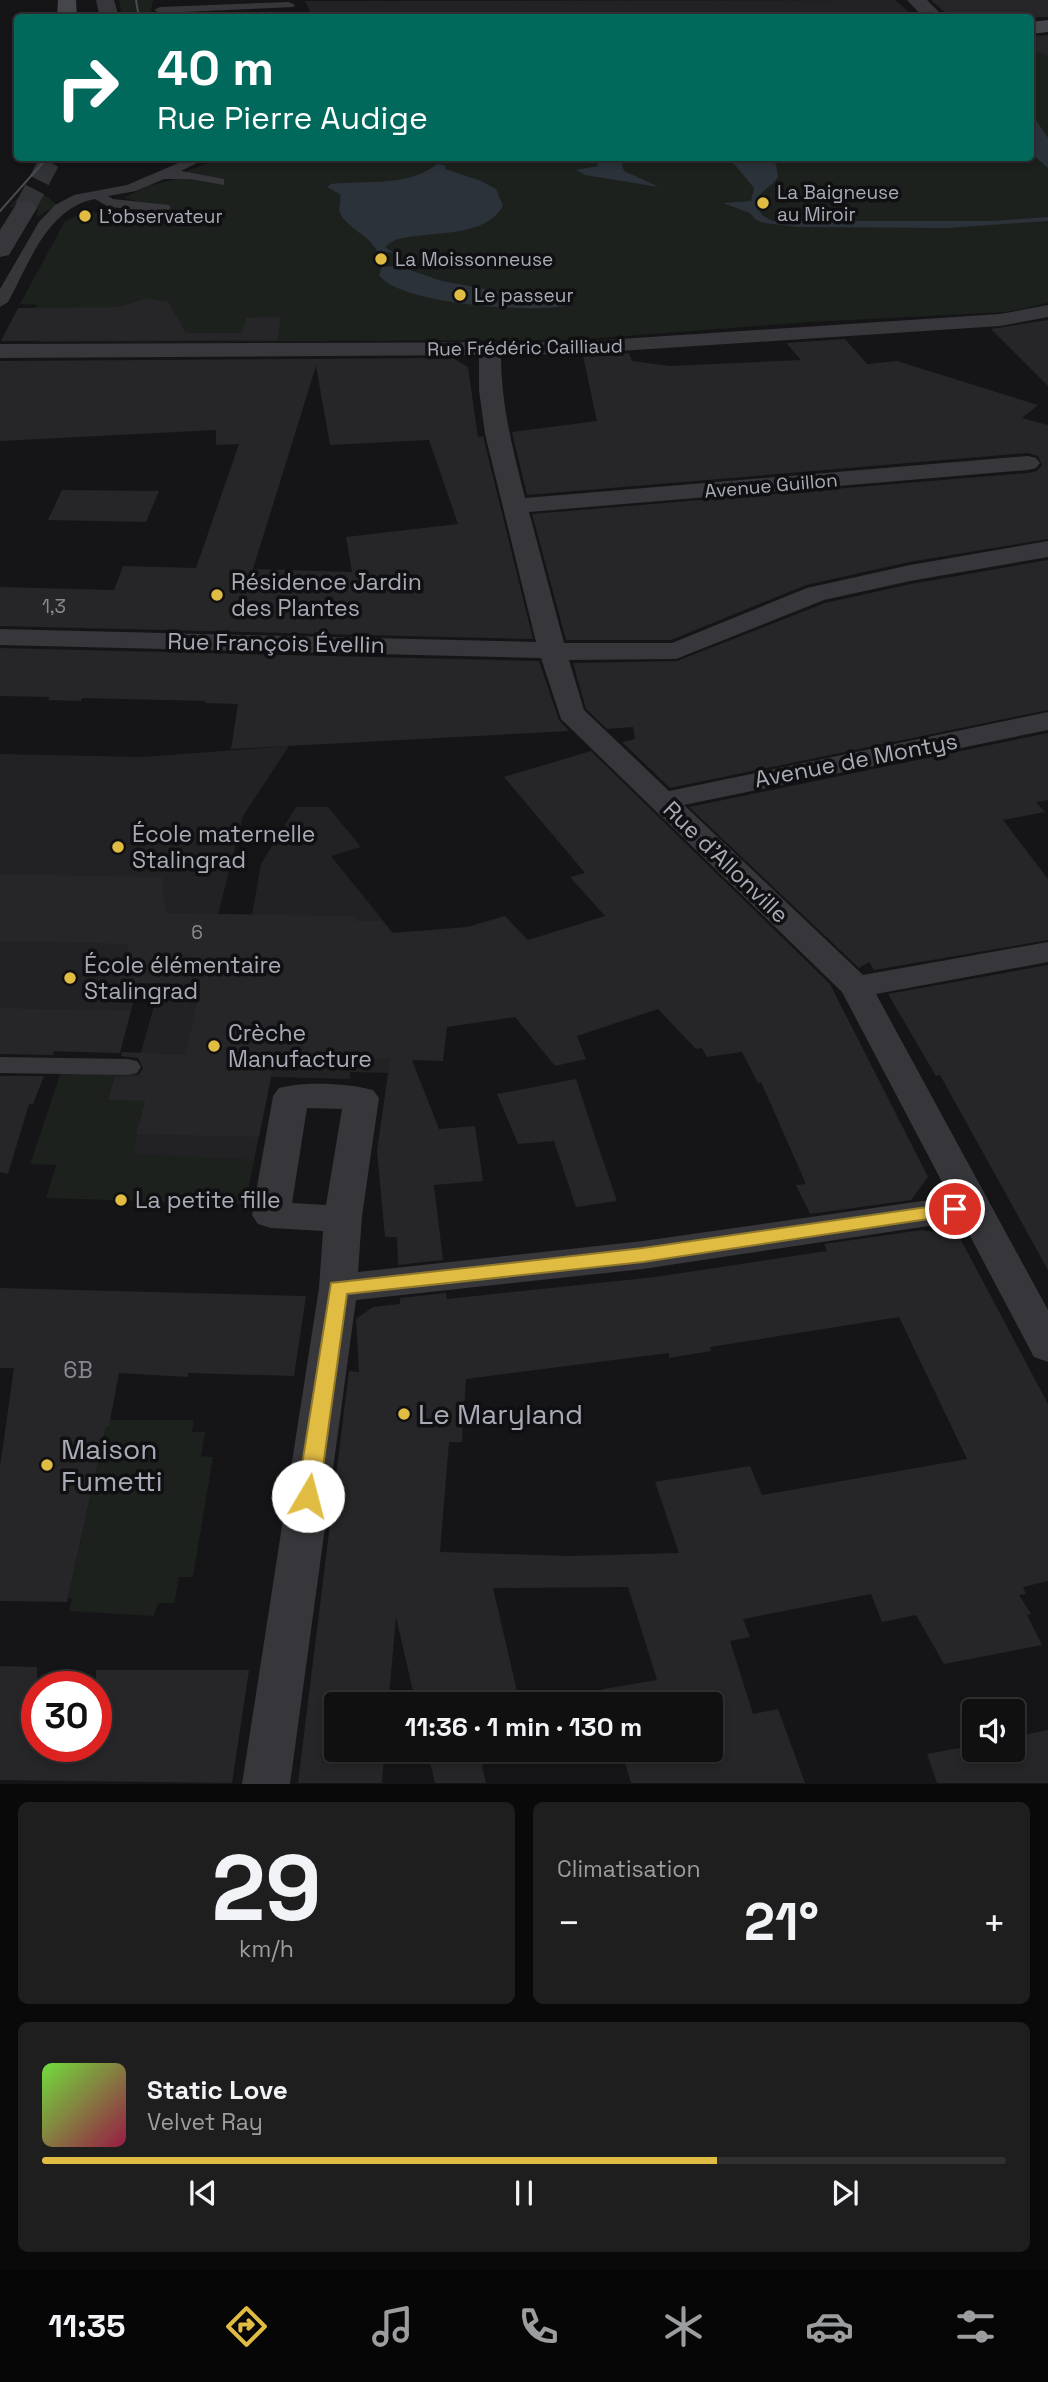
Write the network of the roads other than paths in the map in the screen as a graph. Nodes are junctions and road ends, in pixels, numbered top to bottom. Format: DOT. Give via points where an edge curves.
graph roads {
  1 [pos="916,0"];
  2 [pos="288,2"];
  3 [pos="159,9"];
  4 [pos="932,14"];
  5 [pos="193,161"];
  6 [pos="161,174"];
  7 [pos="219,182"];
  8 [pos="97,195"];
  9 [pos="25,208"];
  10 [pos="164,208"];
  11 [pos="0,250"];
  12 [pos="0,302"];
  13 [pos="1048,311"];
  14 [pos="490,349"];
  15 [pos="0,351"];
  16 [pos="1028,463"];
  17 [pos="514,505"];
  18 [pos="1048,549"];
  19 [pos="0,637"];
  20 [pos="552,650"];
  21 [pos="1048,721"];
  22 [pos="664,802"];
  23 [pos="1048,952"];
  24 [pos="856,987"];
  25 [pos="0,1065"];
  26 [pos="128,1067"];
  27 [pos="973,1207"];
  28 [pos="344,1219"];
  29 [pos="338,1288"];
  30 [pos="1048,1347"];
  31 [pos="266,1783"];
  1 -- 4 [label="street"];
  2 -- 3 [label="street"];
  5 -- 6 [label="street"];
  6 -- 7 [label="street"];
  6 -- 8 [label="street" via="131,188"];
  8 -- 10 [label="street" via="109,203"];
  8 -- 12 [label="street" via="60,208 46,222"];
  9 -- 11 [label="street"];
  13 -- 14 [label="street, Rue Frédéric Cailliaud" via="1000,320 574,348"];
  14 -- 15 [label="street, Rue Frédéric Cailliaud"];
  14 -- 17 [label="street, Rue d'Allonville" via="497,435"];
  16 -- 17 [label="street, Avenue Guillon"];
  17 -- 20 [label="street, Rue d'Allonville"];
  18 -- 20 [label="street, Rue François Évellin" via="816,594 676,650"];
  19 -- 20 [label="street, Rue François Évellin"];
  20 -- 22 [label="street, Rue d'Allonville" via="572,713"];
  21 -- 22 [label="street, Avenue de Montys"];
  22 -- 24 [label="street, Rue d'Allonville"];
  23 -- 24 [label="street"];
  24 -- 27 [label="street, Rue d'Allonville"];
  25 -- 26 [label="street"];
  27 -- 29 [label="street" via="643,1255"];
  27 -- 30 [label="street, Rue d'Allonville"];
  28 -- 29 [label="street"];
  29 -- 31 [label="street"];
}
